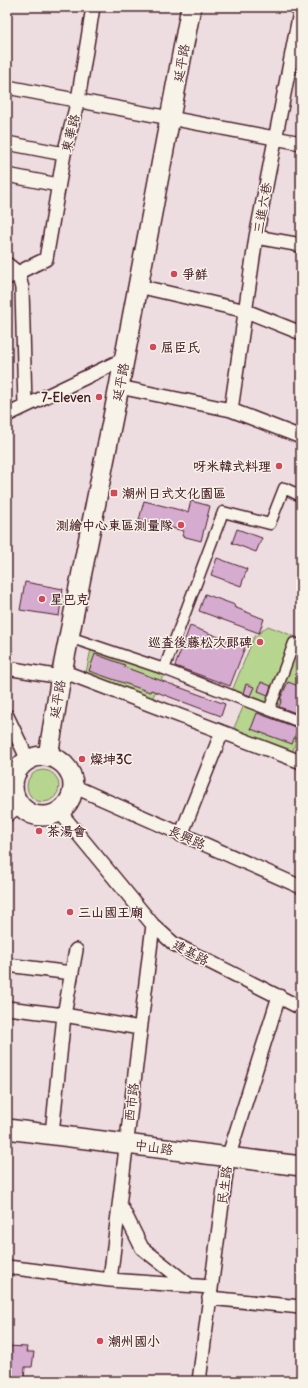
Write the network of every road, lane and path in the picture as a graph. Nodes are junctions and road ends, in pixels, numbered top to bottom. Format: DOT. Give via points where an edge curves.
graph roads {
  1 [pos="94,7"];
  2 [pos="191,7"];
  3 [pos="301,7"];
  4 [pos="297,45"];
  5 [pos="7,87"];
  6 [pos="78,100"];
  7 [pos="171,117"];
  8 [pos="275,138"];
  9 [pos="7,143"];
  10 [pos="301,143"];
  11 [pos="64,154"];
  12 [pos="7,176"];
  13 [pos="58,185"];
  14 [pos="256,237"];
  15 [pos="301,244"];
  16 [pos="7,264"];
  17 [pos="12,276"];
  18 [pos="138,286"];
  19 [pos="246,311"];
  20 [pos="301,333"];
  21 [pos="124,359"];
  22 [pos="119,387"];
  23 [pos="25,406"];
  24 [pos="231,410"];
  25 [pos="7,415"];
  26 [pos="301,437"];
  27 [pos="301,496"];
  28 [pos="69,637"];
  29 [pos="294,643"];
  30 [pos="7,668"];
  31 [pos="164,669"];
  32 [pos="62,674"];
  33 [pos="270,710"];
  34 [pos="7,716"];
  35 [pos="295,720"];
  36 [pos="222,732"];
  37 [pos="48,756"];
  38 [pos="28,760"];
  39 [pos="301,762"];
  40 [pos="10,786"];
  41 [pos="73,786"];
  42 [pos="13,810"];
  43 [pos="59,811"];
  44 [pos="181,835"];
  45 [pos="301,887"];
  46 [pos="153,925"];
  47 [pos="76,950"];
  48 [pos="7,965"];
  49 [pos="72,973"];
  50 [pos="279,996"];
  51 [pos="7,1008"];
  52 [pos="301,1008"];
  53 [pos="64,1015"];
  54 [pos="140,1028"];
  55 [pos="7,1129"];
  56 [pos="52,1134"];
  57 [pos="126,1142"];
  58 [pos="228,1158"];
  59 [pos="301,1166"];
  60 [pos="120,1204"];
  61 [pos="7,1268"];
  62 [pos="110,1280"];
  63 [pos="189,1285"];
  64 [pos="210,1292"];
  65 [pos="301,1307"];
  66 [pos="199,1381"];
  1 -- 6 [label="street, 東華路"];
  2 -- 7 [label="main road, 延平路"];
  3 -- 4 [label="street, 三進六巷"];
  4 -- 8 [label="street, 三進六巷"];
  5 -- 6 [label="street"];
  6 -- 7 [label="street"];
  6 -- 11 [label="street, 東華路"];
  7 -- 8 [label="street"];
  7 -- 18 [label="main road, 延平路"];
  8 -- 10 [label="street"];
  8 -- 14 [label="street, 三進六巷"];
  9 -- 11 [label="street"];
  11 -- 13 [label="street, 東華路"];
  12 -- 13 [label="street"];
  13 -- 17 [label="street, 東華路" via="46,259"];
  14 -- 15 [label="street"];
  14 -- 19 [label="street, 三進六巷"];
  16 -- 17 [label="street"];
  17 -- 23 [label="street" via="22,288"];
  18 -- 19 [label="street"];
  18 -- 21 [label="main road, 延平路"];
  19 -- 20 [label="street"];
  19 -- 24 [label="street, 三進六巷"];
  21 -- 22 [label="main road, 延平路"];
  21 -- 23 [label="street"];
  22 -- 24 [label="street"];
  22 -- 28 [label="main road, 延平路"];
  23 -- 25 [label="street"];
  24 -- 26 [label="street"];
  27 -- 31 [label="street" via="284,488 270,524 223,512"];
  28 -- 31 [label="street"];
  28 -- 32 [label="main road, 延平路"];
  29 -- 33 [label="street"];
  30 -- 32 [label="street"];
  31 -- 33 [label="street"];
  32 -- 36 [label="street"];
  32 -- 37 [label="main road, 延平路"];
  33 -- 35 [label="street"];
  34 -- 38 [label="street"];
  36 -- 39 [label="street"];
  36 -- 44 [label="street"];
  37 -- 38 [label="main road"];
  37 -- 41 [label="main road" via="62,762 68,769"];
  38 -- 40 [label="main road" via="18,769"];
  40 -- 42 [label="main road" via="15,796"];
  41 -- 43 [label="main road" via="71,796"];
  41 -- 44 [label="street, 長興路"];
  42 -- 43 [label="main road" via="34,814 51,814"];
  43 -- 46 [label="street, 建基路"];
  44 -- 45 [label="street, 長興路"];
  46 -- 50 [label="street, 建基路" via="174,944"];
  46 -- 54 [label="street, 西市路"];
  47 -- 49 [label="street"];
  48 -- 49 [label="street"];
  49 -- 53 [label="street"];
  50 -- 52 [label="street, 建基路"];
  50 -- 58 [label="street, 民生路"];
  51 -- 53 [label="street"];
  53 -- 54 [label="street"];
  53 -- 56 [label="street"];
  54 -- 57 [label="street, 西市路"];
  55 -- 56 [label="main road, 中山路"];
  56 -- 57 [label="main road, 中山路"];
  57 -- 58 [label="main road, 中山路"];
  57 -- 60 [label="street, 西市路"];
  58 -- 59 [label="main road, 中山路"];
  58 -- 64 [label="street, 民生路"];
  60 -- 62 [label="street, 西市路"];
  60 -- 63 [label="street" via="142,1248"];
  61 -- 62 [label="street"];
  62 -- 63 [label="street"];
  63 -- 64 [label="street"];
  64 -- 65 [label="street"];
  64 -- 66 [label="street, 民生路"];
}
